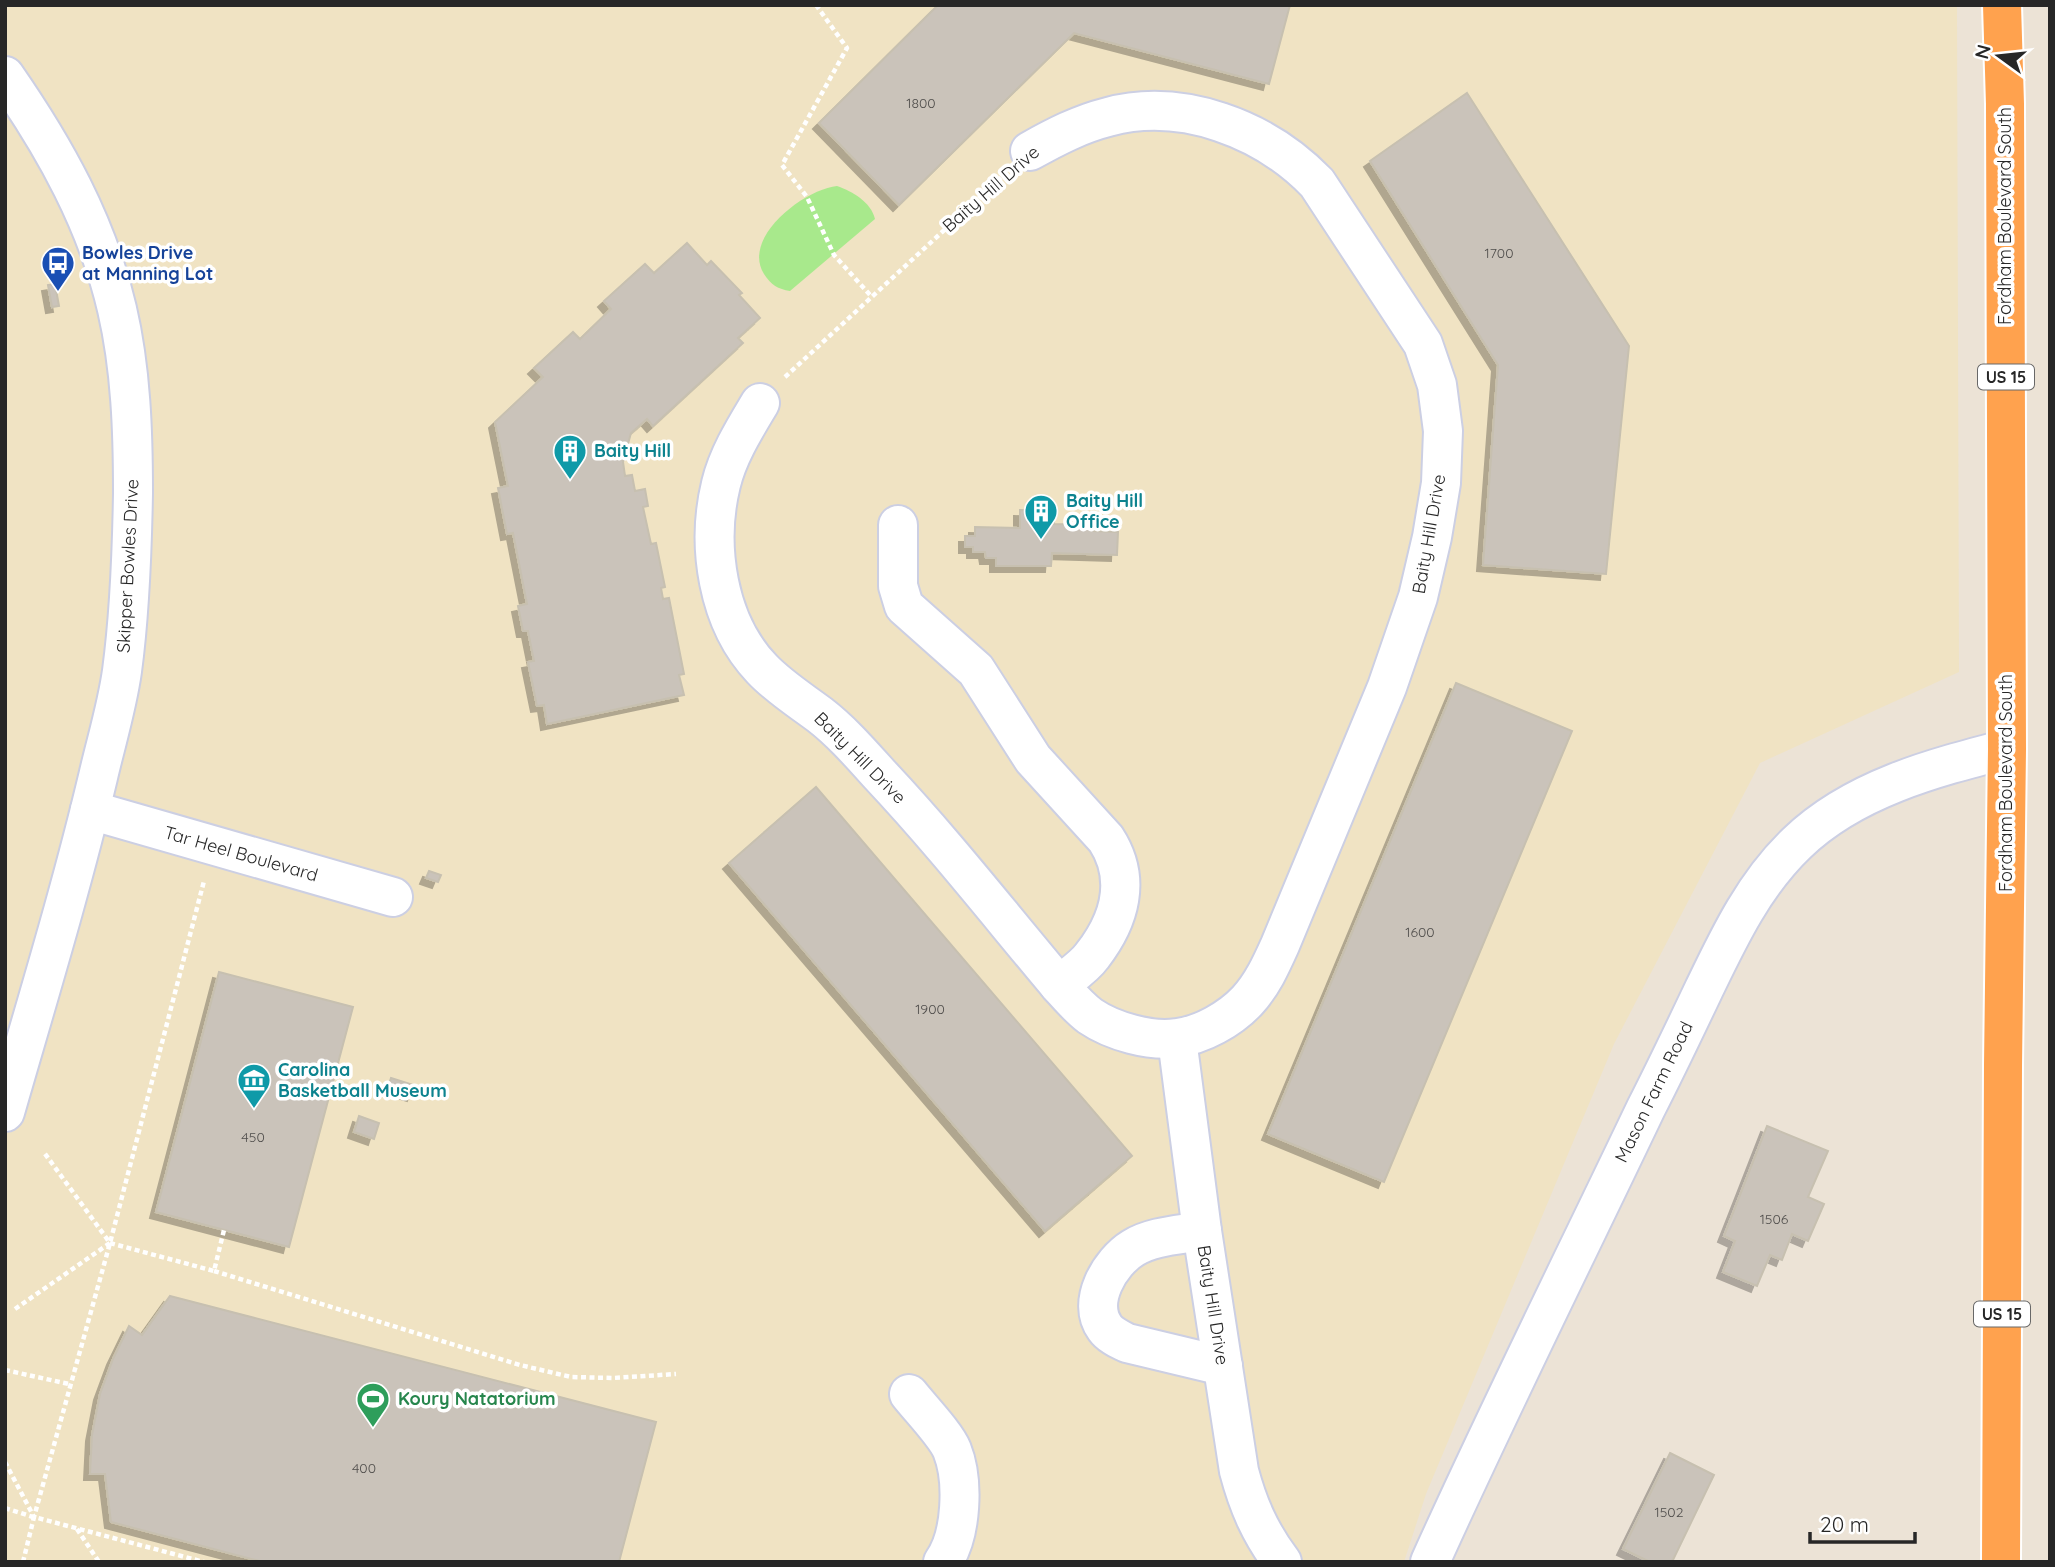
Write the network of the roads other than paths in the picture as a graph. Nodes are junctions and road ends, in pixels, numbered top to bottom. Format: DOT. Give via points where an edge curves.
graph roads {
  1 [pos="2002,5"];
  2 [pos="5,76"];
  3 [pos="1030,151"];
  4 [pos="760,403"];
  5 [pos="898,525"];
  6 [pos="2007,749"];
  7 [pos="90,810"];
  8 [pos="393,897"];
  9 [pos="1059,985"];
  10 [pos="1177,1038"];
  11 [pos="5,1112"];
  12 [pos="1202,1231"];
  13 [pos="1223,1366"];
  14 [pos="909,1394"];
  15 [pos="943,1562"];
  16 [pos="1282,1562"];
  17 [pos="1430,1562"];
  18 [pos="2001,1562"];
  1 -- 6 [label="highway, Fordham Boulevard South / US 15"];
  2 -- 7 [label="street, Skipper Bowles Drive" via="60,160 86,216 117,308 128,380 132,566 122,673"];
  3 -- 10 [label="street, Baity Hill Drive" via="1110,116 1168,110 1226,124 1273,146 1317,183 1423,344 1437,385 1443,431 1433,537 1387,687 1264,979 1229,1016"];
  4 -- 9 [label="street, Baity Hill Drive" via="733,450 716,516 719,578 741,643 762,668 882,776"];
  5 -- 9 [label="street" via="898,586 904,606 976,670 1033,759 1115,853 1121,882 1117,913 1091,957"];
  6 -- 17 [label="street, Mason Farm Road" via="1905,779 1838,811 1797,842 1754,894 1542,1322"];
  6 -- 18 [label="highway, Fordham Boulevard South / US 15"];
  7 -- 8 [label="street, Tar Heel Boulevard"];
  7 -- 11 [label="street, Skipper Bowles Drive"];
  9 -- 10 [label="street, Baity Hill Drive" via="1090,1016 1107,1025 1150,1037"];
  10 -- 12 [label="street, Baity Hill Drive"];
  12 -- 13 [label="street, Baity Hill Drive"];
  12 -- 13 [label="street" via="1151,1240 1121,1257 1103,1284 1099,1315 1104,1327 1127,1343"];
  13 -- 16 [label="street, Baity Hill Drive" via="1247,1500"];
  14 -- 15 [label="street" via="952,1449 959,1485 958,1527"];
}
